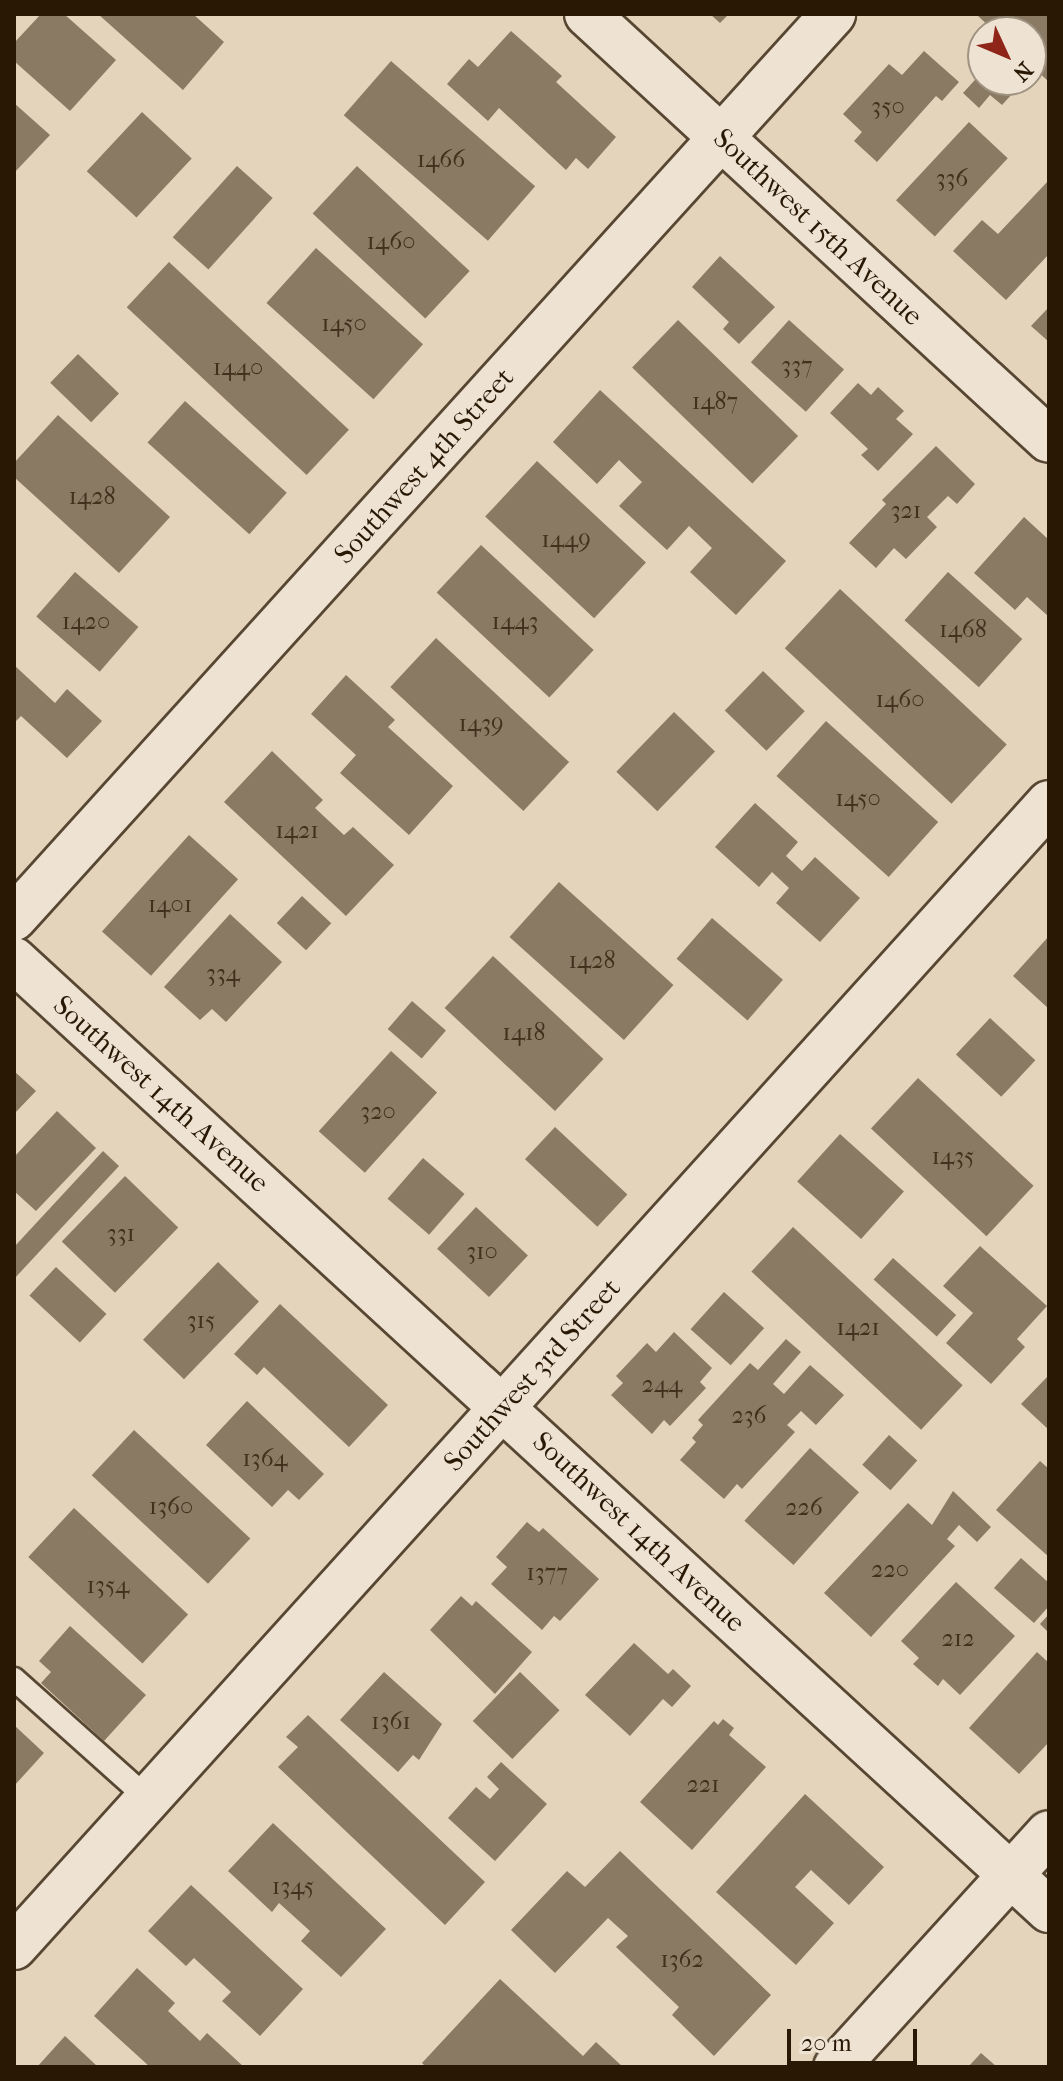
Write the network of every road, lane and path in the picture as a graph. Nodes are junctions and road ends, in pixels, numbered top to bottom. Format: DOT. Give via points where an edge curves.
graph roads {
  1 [pos="587,14"];
  2 [pos="833,14"];
  3 [pos="722,138"];
  4 [pos="1049,440"];
  5 [pos="1049,803"];
  6 [pos="14,918"];
  7 [pos="14,960"];
  8 [pos="503,1407"];
  9 [pos="14,1679"];
  10 [pos="148,1799"];
  11 [pos="1049,1833"];
  12 [pos="1012,1875"];
  13 [pos="1049,1910"];
  14 [pos="14,1947"];
  15 [pos="836,2067"];
  1 -- 3 [label="street, Southwest 15th Avenue"];
  2 -- 3 [label="street, Southwest 4th Street"];
  3 -- 4 [label="street, Southwest 15th Avenue"];
  3 -- 6 [label="street, Southwest 4th Street"];
  5 -- 8 [label="street, Southwest 3rd Street"];
  7 -- 8 [label="street, Southwest 14th Avenue"];
  8 -- 10 [label="street, Southwest 3rd Street"];
  8 -- 12 [label="street, Southwest 14th Avenue"];
  9 -- 10 [label="lane"];
  10 -- 14 [label="street, Southwest 3rd Street"];
  11 -- 12 [label="street"];
  12 -- 13 [label="street, Southwest 14th Avenue"];
  12 -- 15 [label="street"];
}
